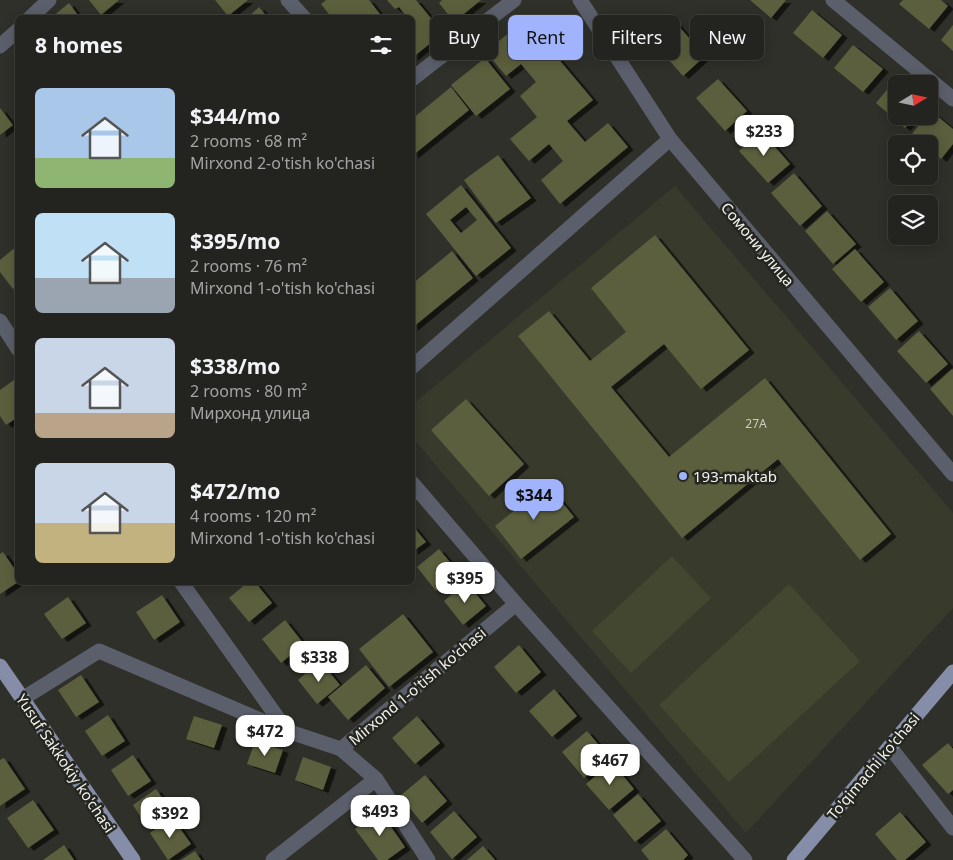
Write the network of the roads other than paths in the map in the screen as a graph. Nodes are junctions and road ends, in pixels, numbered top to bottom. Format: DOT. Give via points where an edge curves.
graph roads {
  1 [pos="49,0"];
  2 [pos="288,0"];
  3 [pos="514,0"];
  4 [pos="580,0"];
  5 [pos="833,0"];
  6 [pos="33,15"];
  7 [pos="301,15"];
  8 [pos="15,34"];
  9 [pos="0,46"];
  10 [pos="415,77"];
  11 [pos="953,98"];
  12 [pos="670,139"];
  13 [pos="0,321"];
  14 [pos="15,344"];
  15 [pos="415,364"];
  16 [pos="953,474"];
  17 [pos="415,486"];
  18 [pos="183,585"];
  19 [pos="516,604"];
  20 [pos="0,666"];
  21 [pos="953,672"];
  22 [pos="22,699"];
  23 [pos="287,731"];
  24 [pos="890,747"];
  25 [pos="341,749"];
  26 [pos="376,779"];
  27 [pos="953,828"];
  28 [pos="133,860"];
  29 [pos="273,860"];
  30 [pos="428,860"];
  31 [pos="745,860"];
  32 [pos="794,860"];
  1 -- 6 [label="street"];
  2 -- 7 [label="street"];
  3 -- 10 [label="street"];
  4 -- 12 [label="street, Сомони улица"];
  5 -- 11 [label="street"];
  8 -- 9 [label="street"];
  12 -- 15 [label="street"];
  12 -- 16 [label="street, Сомони улица"];
  13 -- 14 [label="street"];
  17 -- 19 [label="street"];
  18 -- 23 [label="street"];
  19 -- 25 [label="street, Mirxond 1-o'tish ko'chasi"];
  19 -- 31 [label="street"];
  20 -- 22 [label="main road, Yusuf Sakkokiy ko'chasi"];
  21 -- 24 [label="main road, To'qimachi ko'chasi"];
  22 -- 23 [label="street" via="99,651"];
  22 -- 28 [label="main road, Yusuf Sakkokiy ko'chasi"];
  23 -- 25 [label="street"];
  24 -- 27 [label="street"];
  24 -- 32 [label="main road, To'qimachi ko'chasi"];
  25 -- 26 [label="street"];
  26 -- 29 [label="street"];
  26 -- 30 [label="street"];
}
